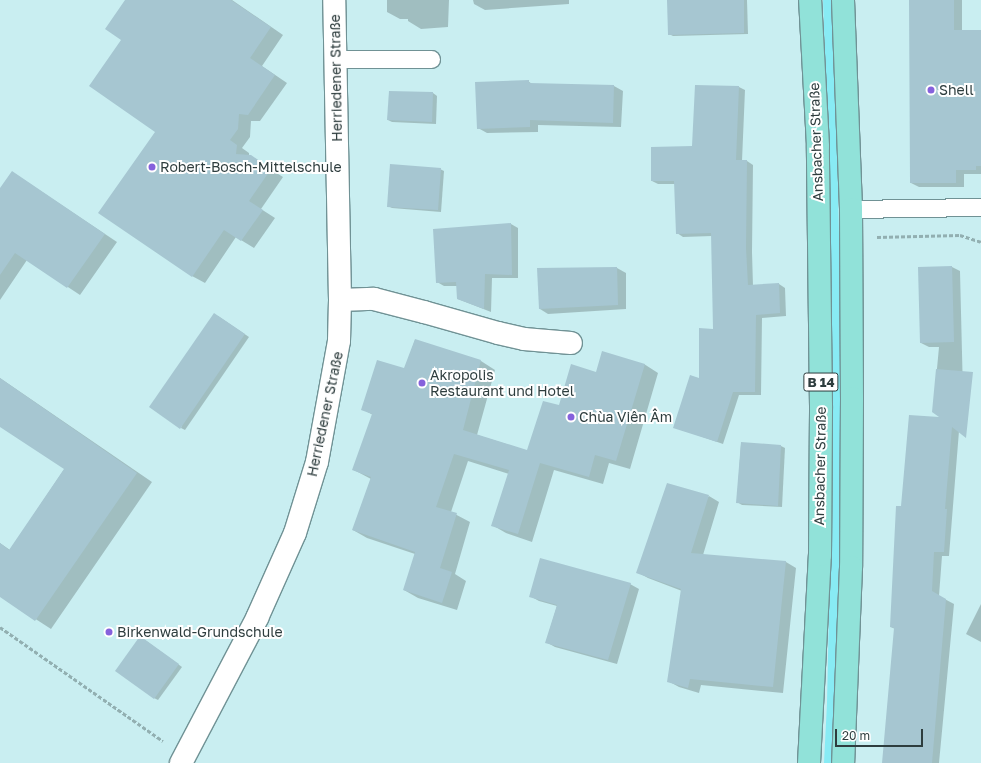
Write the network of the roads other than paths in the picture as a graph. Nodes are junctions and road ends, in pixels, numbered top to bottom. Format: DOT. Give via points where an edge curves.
graph roads {
  1 [pos="334,0"];
  2 [pos="810,0"];
  3 [pos="843,0"];
  4 [pos="430,58"];
  5 [pos="336,59"];
  6 [pos="981,207"];
  7 [pos="850,209"];
  8 [pos="340,300"];
  9 [pos="571,342"];
  10 [pos="183,760"];
  11 [pos="809,763"];
  12 [pos="843,763"];
  1 -- 5 [label="street, Herriedener Straße"];
  2 -- 11 [label="main road, Ansbacher Straße / B 14" via="818,146 821,406 820,555"];
  3 -- 7 [label="main road, B 14"];
  4 -- 5 [label="lane"];
  5 -- 8 [label="street, Herriedener Straße"];
  6 -- 7 [label="lane"];
  7 -- 12 [label="main road, B 14" via="851,567"];
  8 -- 9 [label="street" via="374,299 524,339"];
  8 -- 10 [label="street, Herriedener Straße" via="340,341 317,462 295,533 257,618"];
}
